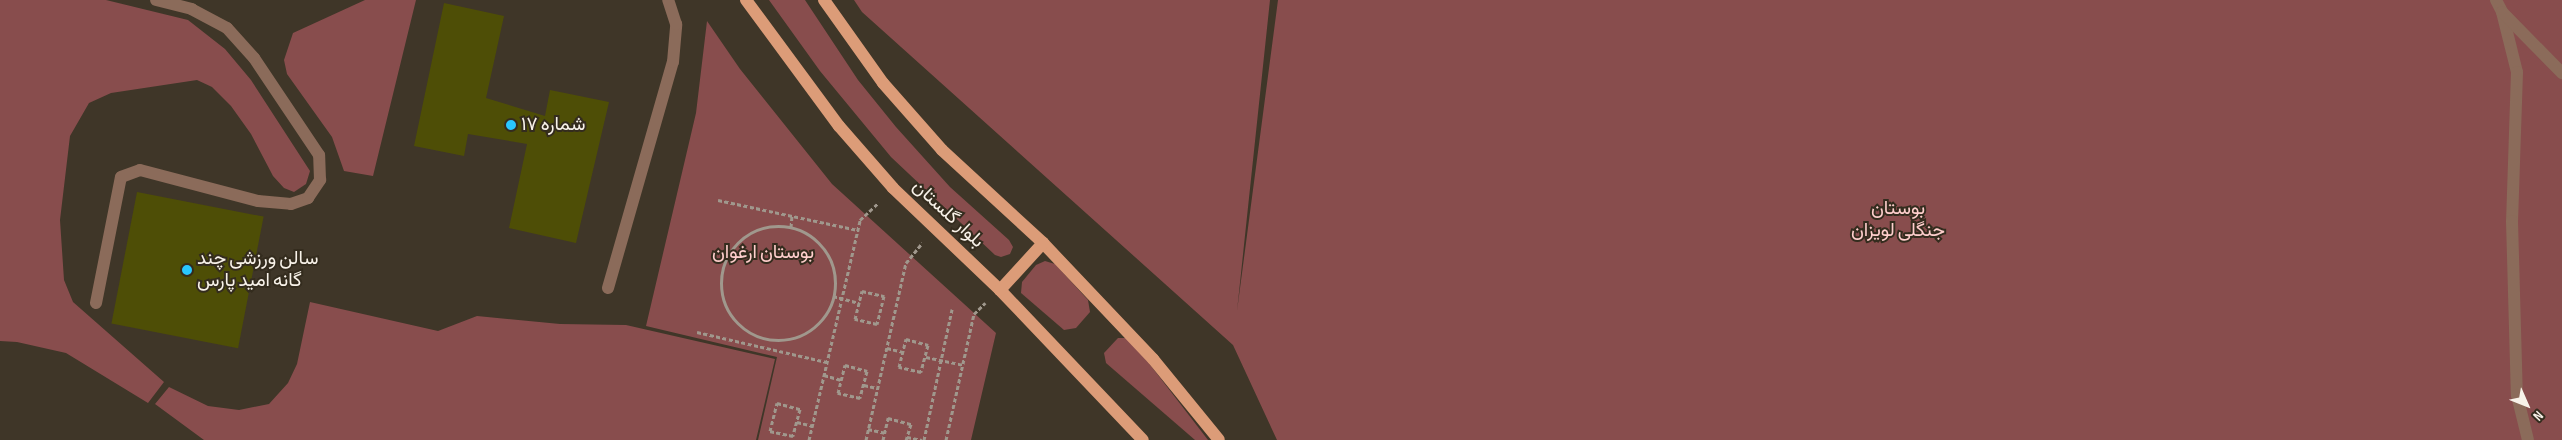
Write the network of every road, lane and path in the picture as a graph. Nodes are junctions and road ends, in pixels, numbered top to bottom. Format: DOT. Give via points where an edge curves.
graph roads {
  1 [pos="156,0"];
  2 [pos="668,0"];
  3 [pos="746,0"];
  4 [pos="824,0"];
  5 [pos="2496,0"];
  6 [pos="2502,12"];
  7 [pos="2562,73"];
  8 [pos="893,188"];
  9 [pos="718,200"];
  10 [pos="792,216"];
  11 [pos="935,227"];
  12 [pos="790,228"];
  13 [pos="858,230"];
  14 [pos="1043,243"];
  15 [pos="608,288"];
  16 [pos="1000,290"];
  17 [pos="833,296"];
  18 [pos="842,298"];
  19 [pos="96,303"];
  20 [pos="859,303"];
  21 [pos="952,309"];
  22 [pos="697,332"];
  23 [pos="766,339"];
  24 [pos="764,347"];
  25 [pos="887,348"];
  26 [pos="903,352"];
  27 [pos="926,357"];
  28 [pos="942,360"];
  29 [pos="827,362"];
  30 [pos="963,365"];
  31 [pos="824,375"];
  32 [pos="841,380"];
  33 [pos="864,385"];
  34 [pos="878,388"];
  35 [pos="796,422"];
  36 [pos="813,426"];
  37 [pos="868,429"];
  38 [pos="884,433"];
  39 [pos="907,438"];
  40 [pos="809,440"];
  41 [pos="866,440"];
  42 [pos="883,440"];
  43 [pos="923,440"];
  44 [pos="946,440"];
  45 [pos="1143,440"];
  46 [pos="1219,440"];
  47 [pos="2528,440"];
  1 -- 19 [label="street" via="192,8 227,28 319,155 320,180 308,198 291,204 258,201 140,170 121,177"];
  2 -- 15 [label="street" via="676,24 673,62"];
  3 -- 8 [label="main road, بلوار گلستان" via="838,126"];
  4 -- 14 [label="main road" via="883,83 942,150"];
  5 -- 6 [label="street"];
  6 -- 7 [label="street"];
  6 -- 47 [label="street" via="2517,72 2512,221 2517,395"];
  8 -- 11 [label="main road, بلوار گلستان"];
  8 -- 13 [label="path" via="860,220"];
  9 -- 10 [label="path"];
  10 -- 12 [label="path"];
  10 -- 13 [label="path"];
  11 -- 16 [label="main road, بلوار گلستان"];
  11 -- 25 [label="path" via="906,263"];
  12 -- 17 [label="path" via="815,238 827,252 834,269"];
  12 -- 23 [label="path" via="762,228 745,236 732,249 724,265 721,283 724,302 734,319 748,332"];
  13 -- 18 [label="path"];
  14 -- 16 [label="main road"];
  14 -- 46 [label="main road" via="1153,359"];
  16 -- 30 [label="path" via="974,314"];
  16 -- 45 [label="main road, بلوار گلستان"];
  17 -- 18 [label="path"];
  17 -- 23 [label="path" via="821,321 806,334 787,340"];
  18 -- 20 [label="path"];
  18 -- 29 [label="path"];
  20 -- 20 [label="path" via="855,319 877,324 884,296 862,291"];
  21 -- 28 [label="path"];
  22 -- 24 [label="path"];
  23 -- 24 [label="path"];
  24 -- 29 [label="path"];
  25 -- 26 [label="path"];
  25 -- 34 [label="path"];
  26 -- 27 [label="path" via="906,339 928,345"];
  26 -- 27 [label="path" via="899,367 921,372"];
  27 -- 28 [label="path"];
  28 -- 30 [label="path"];
  28 -- 43 [label="path"];
  29 -- 31 [label="path"];
  30 -- 44 [label="path"];
  31 -- 32 [label="path"];
  31 -- 36 [label="path"];
  32 -- 33 [label="path" via="838,393 860,398"];
  32 -- 33 [label="path" via="845,365 867,371"];
  33 -- 34 [label="path"];
  34 -- 37 [label="path"];
  35 -- 35 [label="path" via="800,409 777,403 770,431 793,436"];
  35 -- 36 [label="path"];
  36 -- 40 [label="path"];
  37 -- 38 [label="path"];
  37 -- 41 [label="path"];
  38 -- 39 [label="path" via="888,418 910,424"];
  38 -- 42 [label="path"];
  39 -- 43 [label="path"];
}
